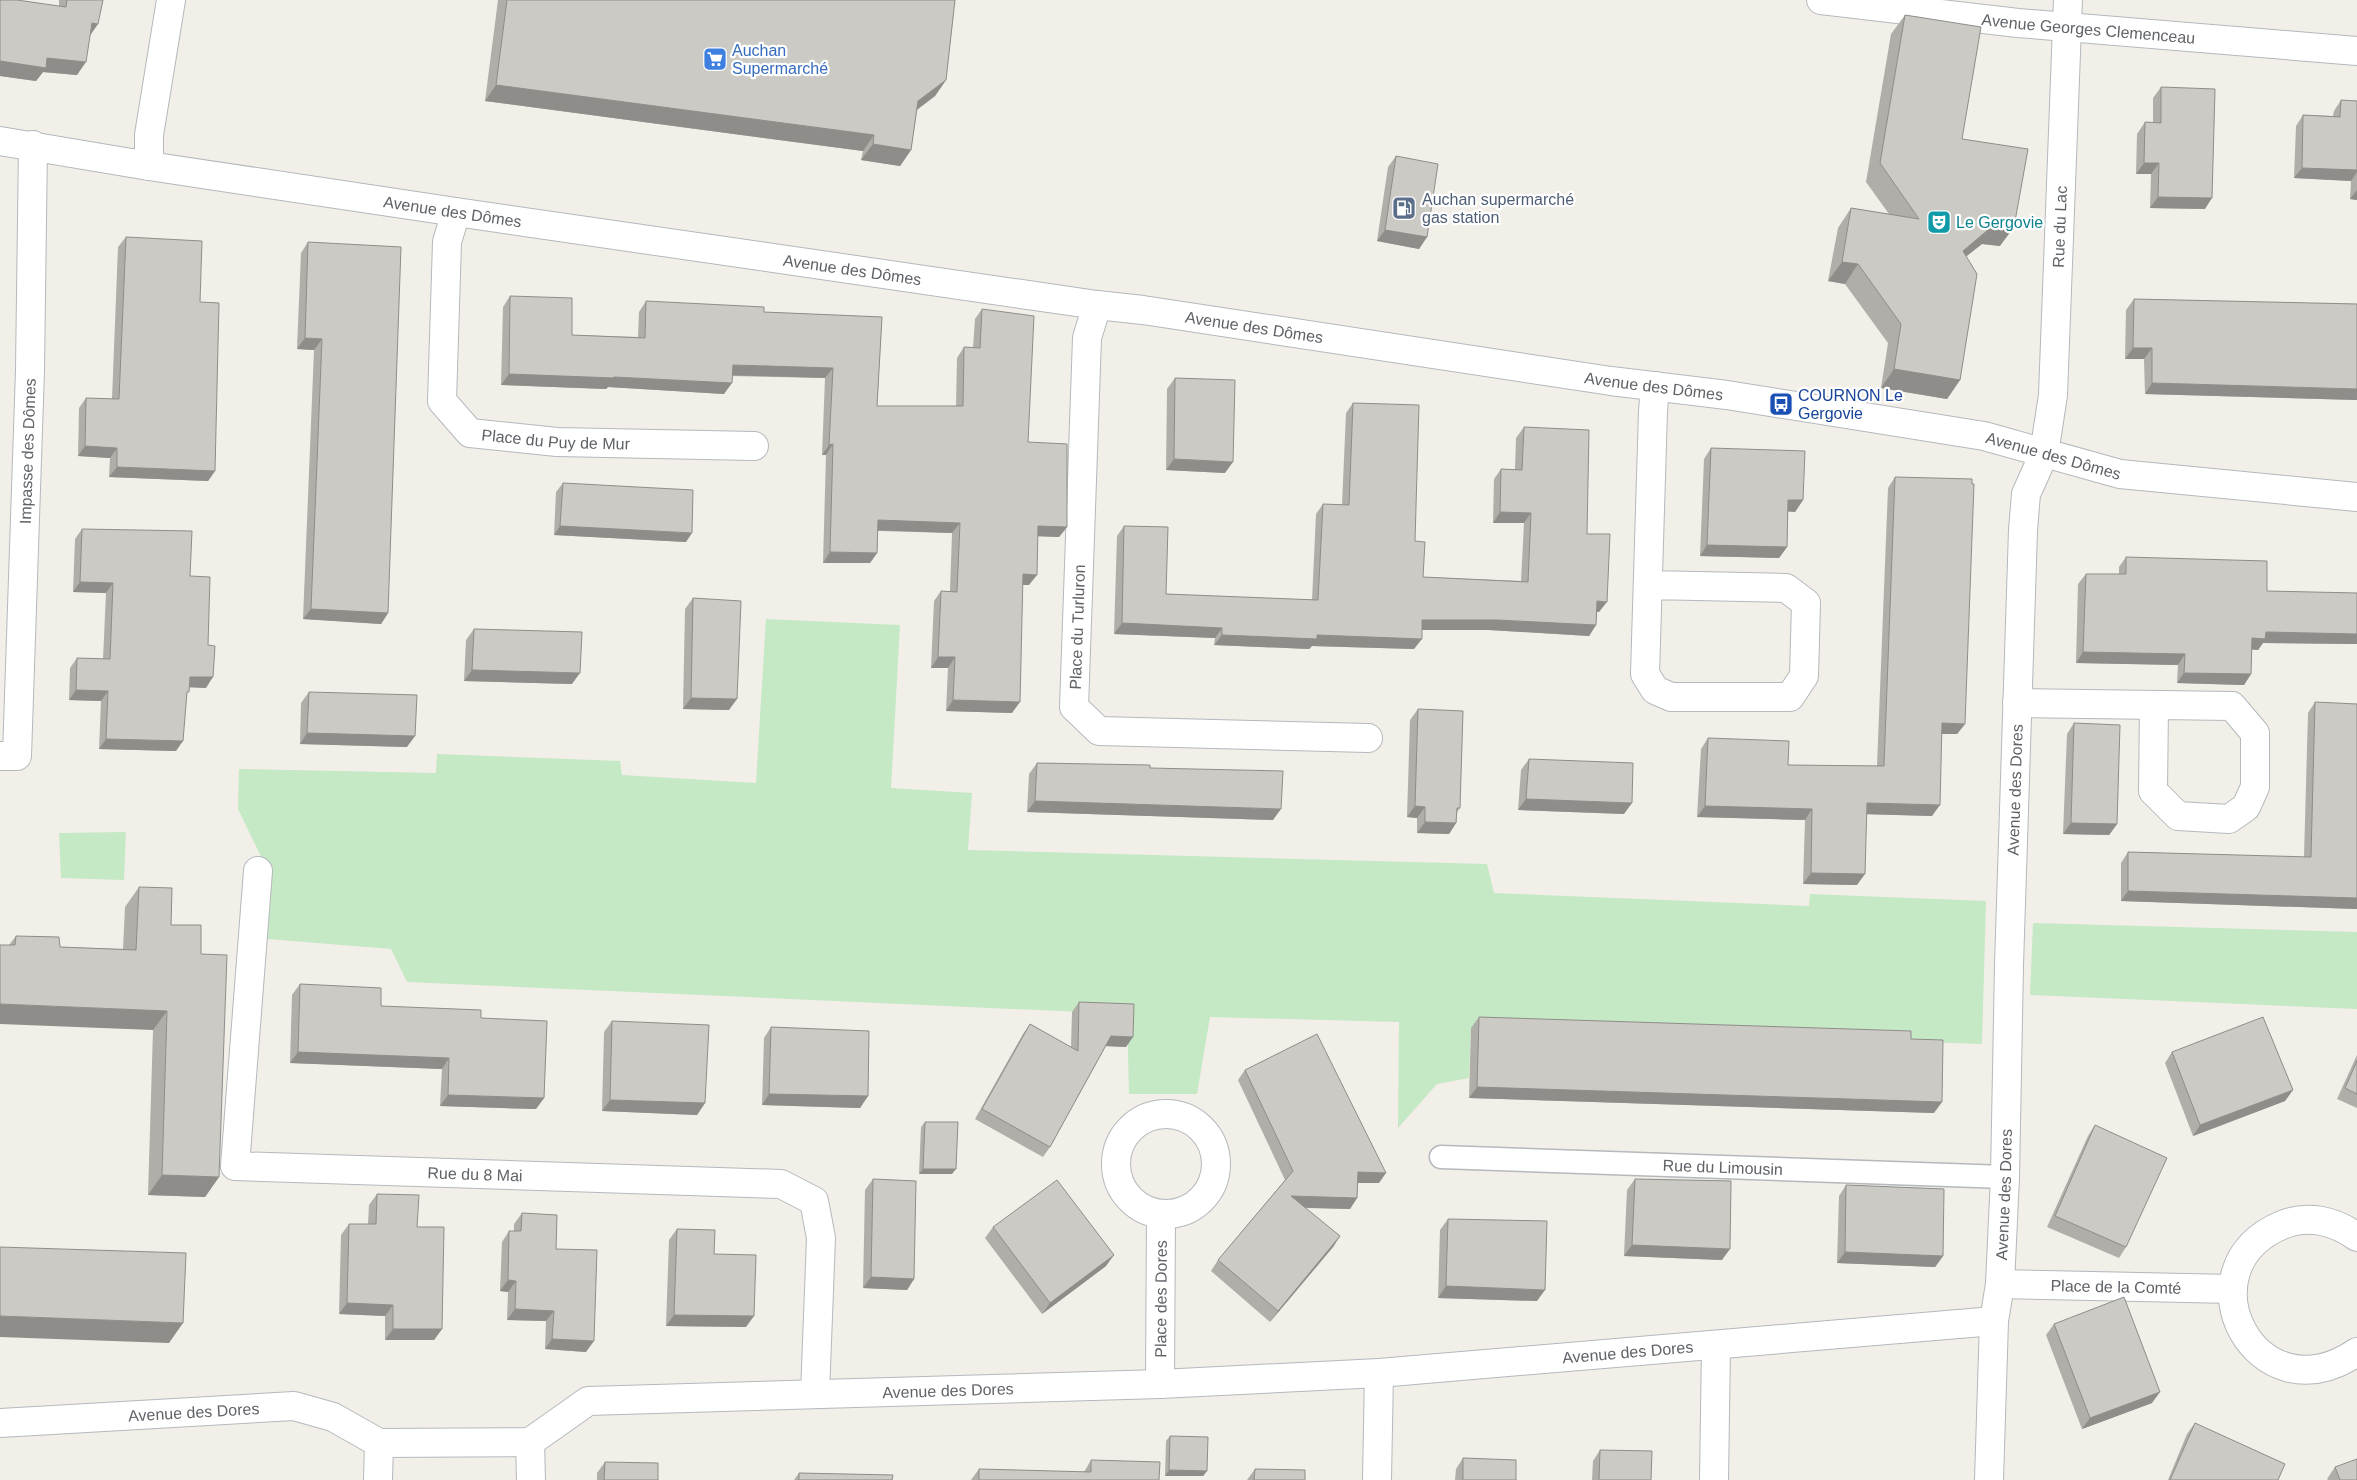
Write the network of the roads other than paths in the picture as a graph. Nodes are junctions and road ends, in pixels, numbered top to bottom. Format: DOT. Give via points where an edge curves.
graph roads {
  1 [pos="171,0"];
  2 [pos="1821,0"];
  3 [pos="2067,13"];
  4 [pos="2357,50"];
  5 [pos="0,141"];
  6 [pos="33,146"];
  7 [pos="149,166"];
  8 [pos="456,212"];
  9 [pos="1097,305"];
  10 [pos="1656,386"];
  11 [pos="754,446"];
  12 [pos="2044,454"];
  13 [pos="2357,497"];
  14 [pos="1649,585"];
  15 [pos="2017,703"];
  16 [pos="2154,705"];
  17 [pos="1368,738"];
  18 [pos="8,756"];
  19 [pos="258,870"];
  20 [pos="1441,1157"];
  21 [pos="2005,1177"];
  22 [pos="1161,1214"];
  23 [pos="2357,1237"];
  24 [pos="2000,1284"];
  25 [pos="2232,1289"];
  26 [pos="1994,1321"];
  27 [pos="1716,1346"];
  28 [pos="2357,1352"];
  29 [pos="1379,1373"];
  30 [pos="1160,1384"];
  31 [pos="815,1394"];
  32 [pos="0,1423"];
  33 [pos="530,1442"];
  34 [pos="379,1444"];
  35 [pos="378,1480"];
  36 [pos="531,1480"];
  37 [pos="1376,1480"];
  38 [pos="1714,1480"];
  39 [pos="1989,1480"];
  1 -- 7 [label="street" via="149,135"];
  2 -- 3 [label="street, Avenue Georges Clemenceau" via="1988,20"];
  3 -- 4 [label="street, Avenue Georges Clemenceau"];
  3 -- 12 [label="street, Rue du Lac" via="2053,395"];
  5 -- 6 [label="street, Avenue des Dômes"];
  6 -- 7 [label="street, Avenue des Dômes"];
  6 -- 18 [label="street, Impasse des Dômes" via="30,370"];
  7 -- 8 [label="street, Avenue des Dômes"];
  8 -- 9 [label="street, Avenue des Dômes"];
  8 -- 11 [label="street, Place du Puy de Mur" via="447,242 442,401 470,433 557,442"];
  9 -- 10 [label="street, Avenue des Dômes"];
  9 -- 17 [label="street, Place du Turluron" via="1087,338 1074,707 1098,731"];
  10 -- 12 [label="street, Avenue des Dômes" via="1984,436"];
  10 -- 14 [label="street" via="1652,410"];
  12 -- 13 [label="street, Avenue des Dômes" via="2120,474"];
  12 -- 15 [label="street, Avenue des Dores" via="2026,494"];
  14 -- 14 [label="street" via="1645,674 1656,690 1671,697 1790,697 1804,676 1806,603 1786,588"];
  15 -- 16 [label="street"];
  15 -- 21 [label="street, Avenue des Dores"];
  16 -- 16 [label="street" via="2153,791 2178,816 2229,819 2246,807 2255,787 2255,733 2232,706"];
  19 -- 31 [label="street, Rue du 8 Mai" via="235,1166 781,1184 814,1201 821,1238"];
  20 -- 21 [label="lane, Rue du Limousin"];
  21 -- 24 [label="street, Avenue des Dores"];
  22 -- 30 [label="street, Place des Dores"];
  23 -- 25 [label="street" via="2336,1225 2313,1219 2282,1225 2268,1231 2250,1246 2238,1267"];
  24 -- 25 [label="street, Place de la Comté"];
  24 -- 26 [label="street, Avenue des Dores"];
  25 -- 28 [label="street" via="2235,1315 2246,1339 2265,1358 2289,1368 2315,1370 2340,1364"];
  26 -- 27 [label="street, Avenue des Dores"];
  26 -- 39 [label="street"];
  27 -- 29 [label="street, Avenue des Dores"];
  27 -- 38 [label="street"];
  29 -- 30 [label="street, Avenue des Dores"];
  29 -- 37 [label="street"];
  30 -- 31 [label="street, Avenue des Dores"];
  31 -- 33 [label="street, Avenue des Dores" via="588,1401"];
  32 -- 34 [label="street, Avenue des Dores" via="294,1406 333,1417"];
  33 -- 34 [label="street"];
  33 -- 36 [label="street"];
  34 -- 35 [label="street"];
}
